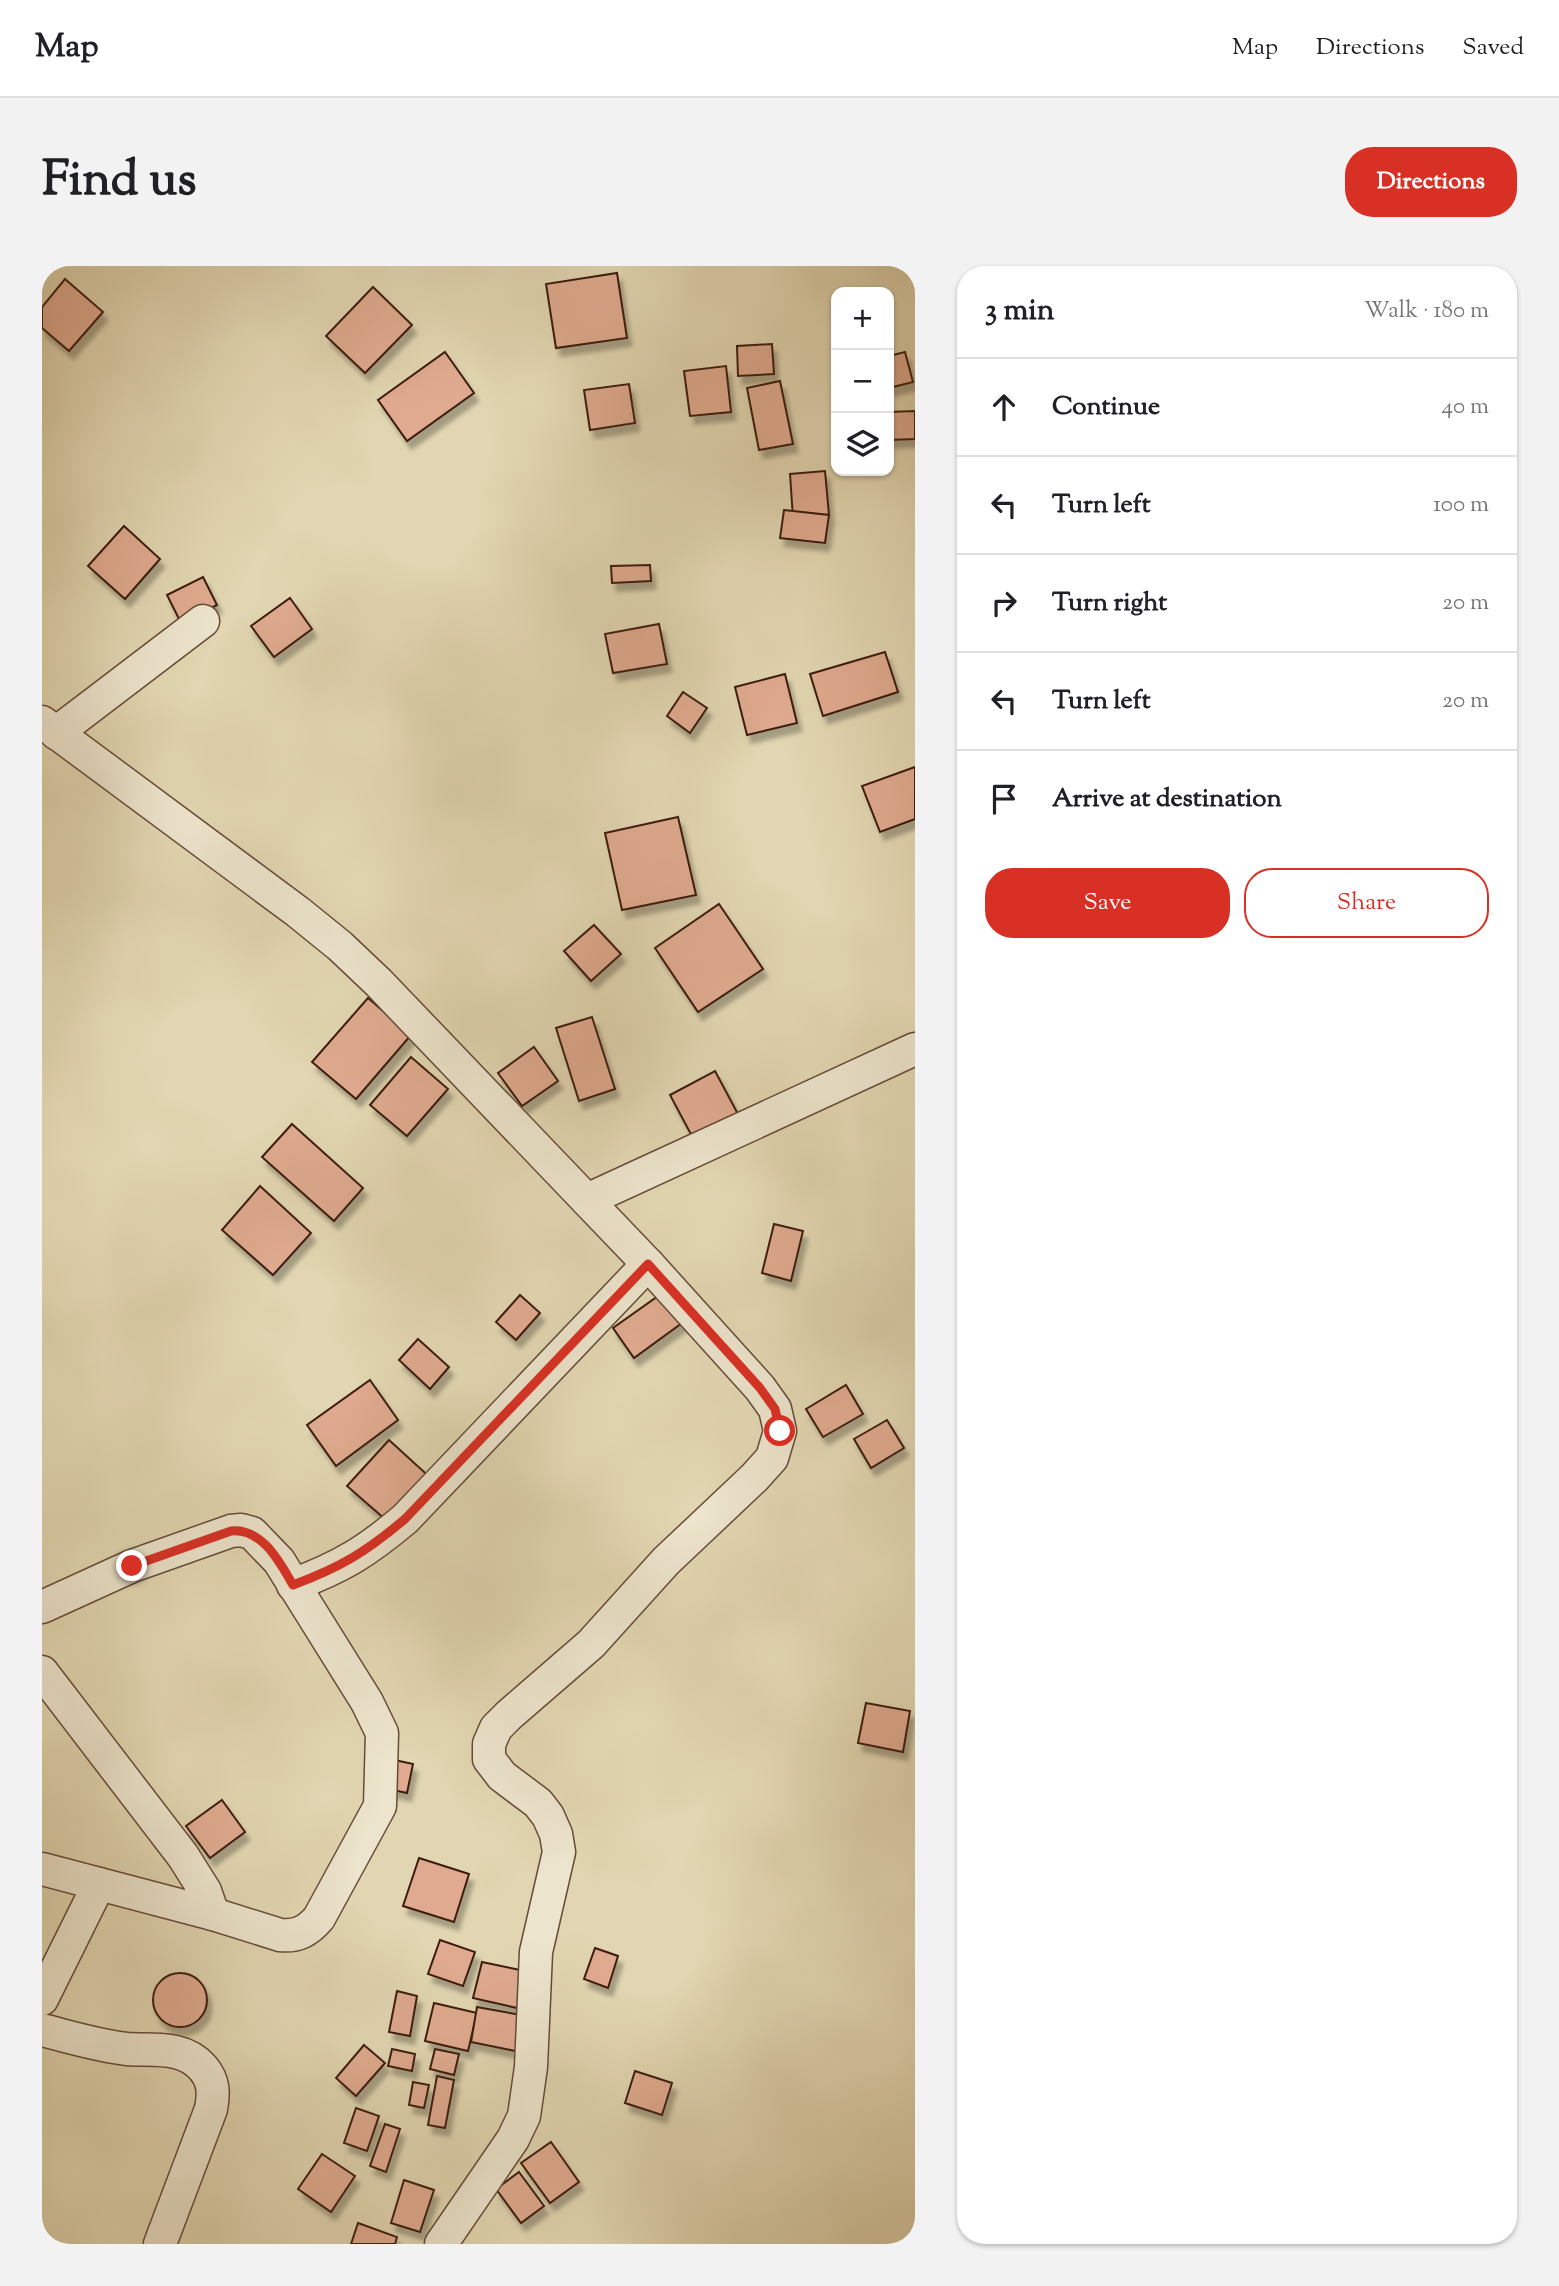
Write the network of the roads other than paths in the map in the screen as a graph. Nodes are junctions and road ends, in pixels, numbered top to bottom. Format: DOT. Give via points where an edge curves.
graph roads {
  1 [pos="203,621"];
  2 [pos="49,728"];
  3 [pos="915,1049"];
  4 [pos="587,1200"];
  5 [pos="648,1264"];
  6 [pos="293,1585"];
  7 [pos="42,1606"];
  8 [pos="42,1672"];
  9 [pos="42,1869"];
  10 [pos="99,1884"];
  11 [pos="213,1914"];
  12 [pos="42,1999"];
  13 [pos="42,2030"];
  14 [pos="160,2244"];
  15 [pos="441,2244"];
  1 -- 2 [label="street"];
  2 -- 4 [label="street" via="340,946"];
  3 -- 4 [label="street"];
  4 -- 5 [label="street"];
  5 -- 6 [label="street" via="405,1519 352,1560"];
  5 -- 15 [label="street" via="760,1388 775,1409 780,1431 772,1458 754,1478 666,1561 591,1644 496,1728 489,1744 489,1759 502,1776 548,1816 559,1852 536,1952 524,2116"];
  6 -- 7 [label="street" via="262,1542 242,1530 132,1566"];
  6 -- 11 [label="street" via="382,1733 380,1806 311,1928 280,1935"];
  8 -- 11 [label="street" via="183,1856"];
  9 -- 10 [label="street"];
  10 -- 11 [label="street"];
  10 -- 12 [label="street"];
  13 -- 14 [label="street" via="127,2049 182,2053 208,2074 214,2092 211,2109"];
}
